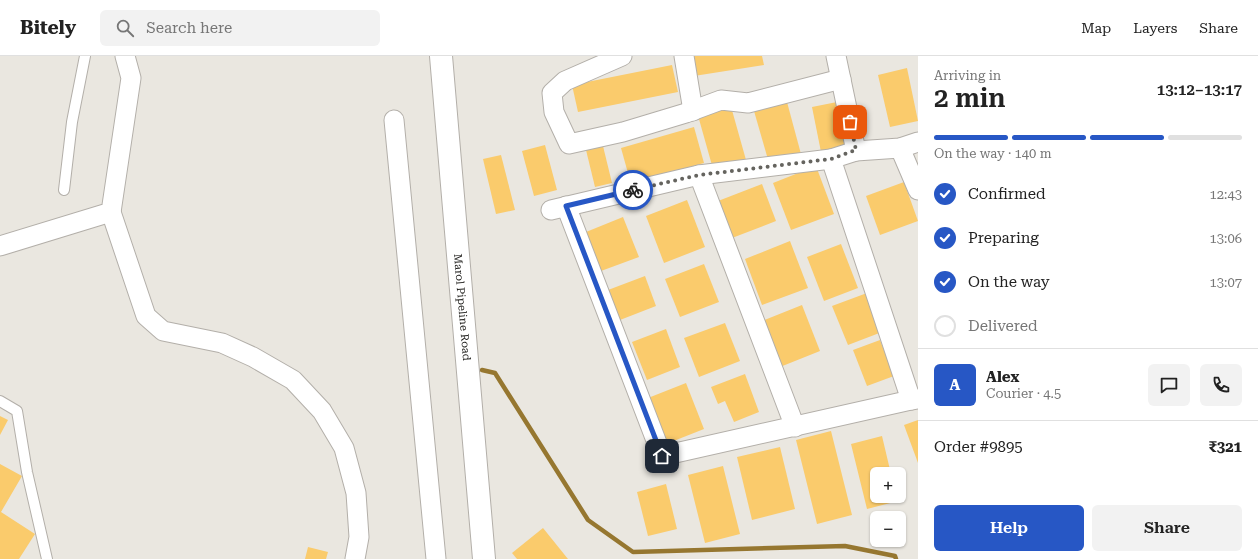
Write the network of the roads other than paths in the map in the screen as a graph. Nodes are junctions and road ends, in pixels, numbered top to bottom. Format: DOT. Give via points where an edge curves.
graph roads {
  1 [pos="85,56"];
  2 [pos="125,56"];
  3 [pos="441,56"];
  4 [pos="622,56"];
  5 [pos="684,56"];
  6 [pos="836,56"];
  7 [pos="841,79"];
  8 [pos="693,111"];
  9 [pos="394,120"];
  10 [pos="918,142"];
  11 [pos="900,148"];
  12 [pos="856,150"];
  13 [pos="831,159"];
  14 [pos="699,175"];
  15 [pos="64,190"];
  16 [pos="918,190"];
  17 [pos="111,212"];
  18 [pos="0,246"];
  19 [pos="915,400"];
  20 [pos="0,401"];
  21 [pos="795,427"];
  22 [pos="47,559"];
  23 [pos="355,559"];
  24 [pos="436,559"];
  25 [pos="484,559"];
  1 -- 15 [label="lane" via="72,122"];
  2 -- 17 [label="street" via="131,78"];
  3 -- 25 [label="street, Marol Pipeline Road"];
  4 -- 8 [label="street" via="565,81 552,93 554,112 569,144 623,132"];
  5 -- 8 [label="street"];
  6 -- 7 [label="street"];
  7 -- 8 [label="street" via="748,103 721,100"];
  7 -- 12 [label="street"];
  9 -- 24 [label="street"];
  10 -- 11 [label="street"];
  11 -- 12 [label="street"];
  11 -- 16 [label="street"];
  12 -- 13 [label="street"];
  13 -- 14 [label="street"];
  13 -- 19 [label="street"];
  14 -- 21 [label="street"];
  14 -- 21 [label="street" via="559,208 662,456"];
  17 -- 18 [label="street"];
  17 -- 23 [label="street" via="146,316 163,331 222,343 254,357 293,380 322,411 344,448 356,493 358,537"];
  19 -- 21 [label="street"];
  20 -- 22 [label="lane" via="17,411 27,472"];
}
